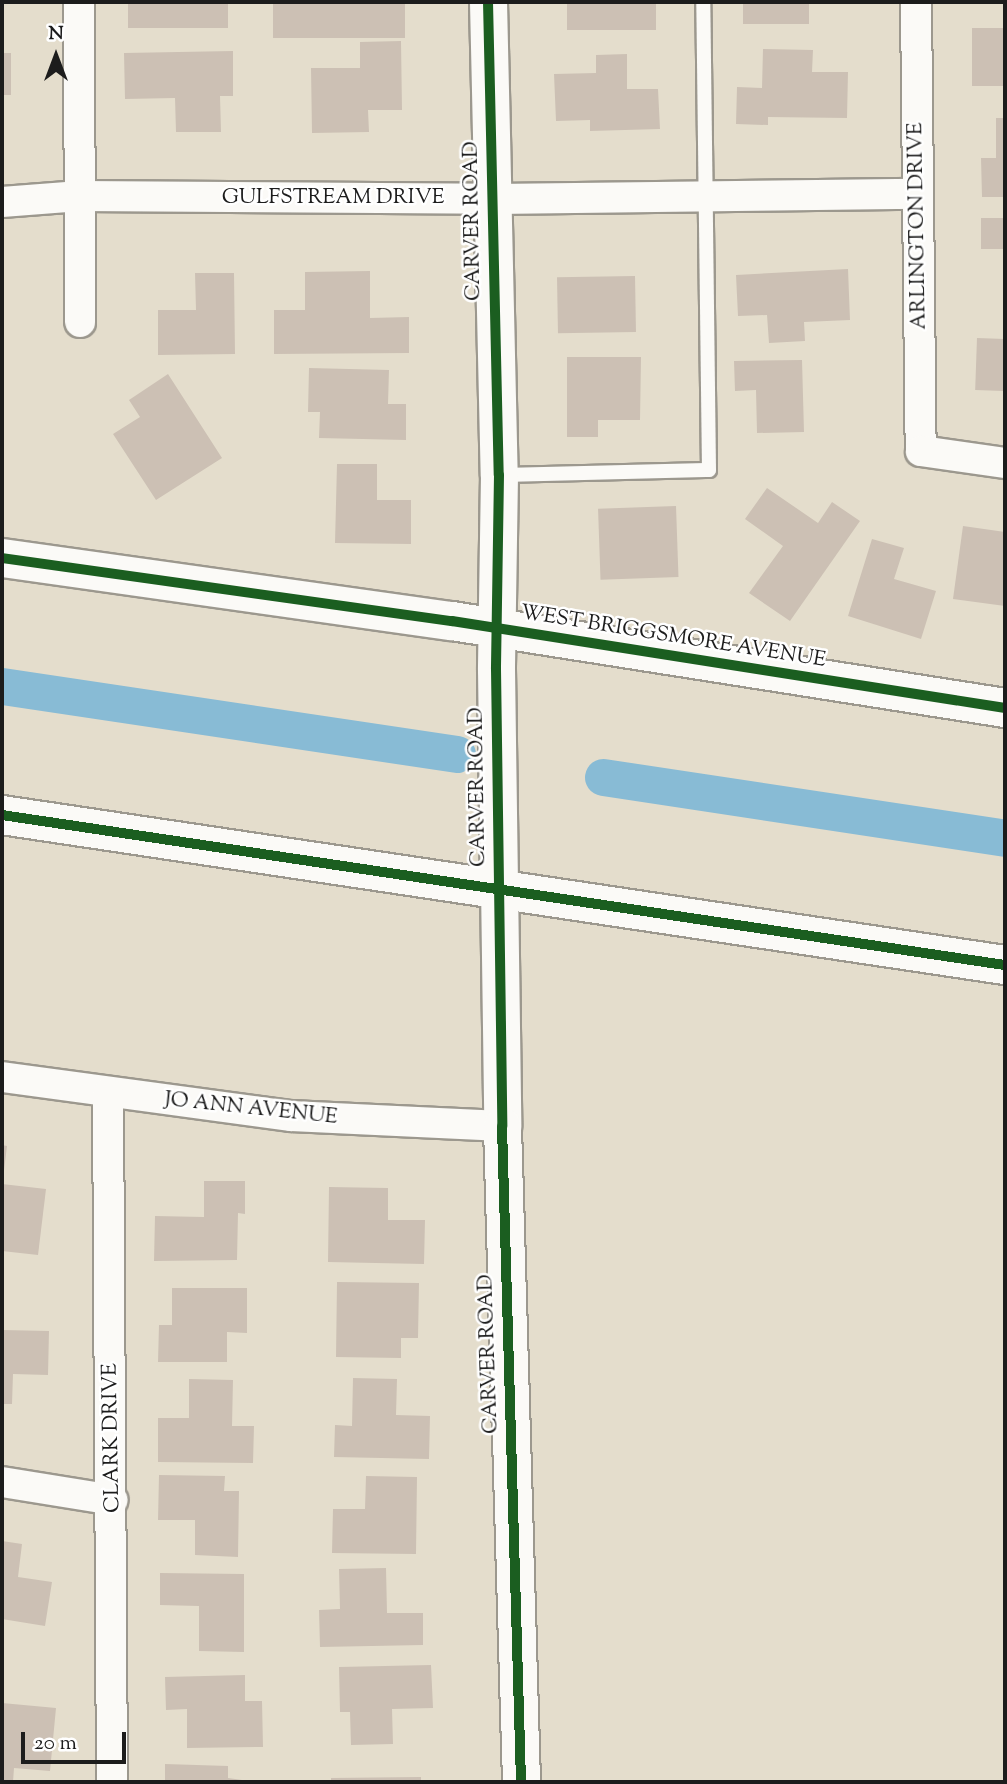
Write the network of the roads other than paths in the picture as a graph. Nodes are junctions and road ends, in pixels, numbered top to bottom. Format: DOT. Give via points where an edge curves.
graph roads {
  1 [pos="79,2"];
  2 [pos="488,2"];
  3 [pos="703,2"];
  4 [pos="916,2"];
  5 [pos="918,194"];
  6 [pos="80,196"];
  7 [pos="704,196"];
  8 [pos="491,199"];
  9 [pos="2,202"];
  10 [pos="80,322"];
  11 [pos="1005,463"];
  12 [pos="499,475"];
  13 [pos="2,558"];
  14 [pos="498,629"];
  15 [pos="1005,708"];
  16 [pos="2,815"];
  17 [pos="499,891"];
  18 [pos="1005,965"];
  19 [pos="2,1077"];
  20 [pos="108,1093"];
  21 [pos="502,1126"];
  22 [pos="2,1482"];
  23 [pos="113,1500"];
  24 [pos="112,1782"];
  25 [pos="521,1782"];
  1 -- 6 [label="street"];
  2 -- 8 [label="street, CARVER ROAD"];
  3 -- 7 [label="lane"];
  4 -- 5 [label="street, ARLINGTON DRIVE"];
  5 -- 7 [label="street, GULFSTREAM DRIVE"];
  5 -- 11 [label="street, ARLINGTON DRIVE" via="921,451"];
  6 -- 8 [label="street, GULFSTREAM DRIVE"];
  6 -- 9 [label="street, GULFSTREAM DRIVE"];
  6 -- 10 [label="street"];
  7 -- 8 [label="street, GULFSTREAM DRIVE"];
  7 -- 12 [label="lane" via="709,470"];
  8 -- 12 [label="street, CARVER ROAD"];
  12 -- 14 [label="street, CARVER ROAD"];
  13 -- 14 [label="main road, WEST BRIGGSMORE AVENUE"];
  14 -- 15 [label="main road, WEST BRIGGSMORE AVENUE"];
  14 -- 17 [label="street, CARVER ROAD"];
  16 -- 17 [label="main road"];
  17 -- 18 [label="main road"];
  17 -- 21 [label="street, CARVER ROAD"];
  19 -- 20 [label="street, JO ANN AVENUE"];
  20 -- 21 [label="street, JO ANN AVENUE" via="290,1116"];
  20 -- 23 [label="street, CLARK DRIVE"];
  21 -- 25 [label="street, CARVER ROAD"];
  22 -- 23 [label="street"];
  23 -- 24 [label="street, CLARK DRIVE"];
}
